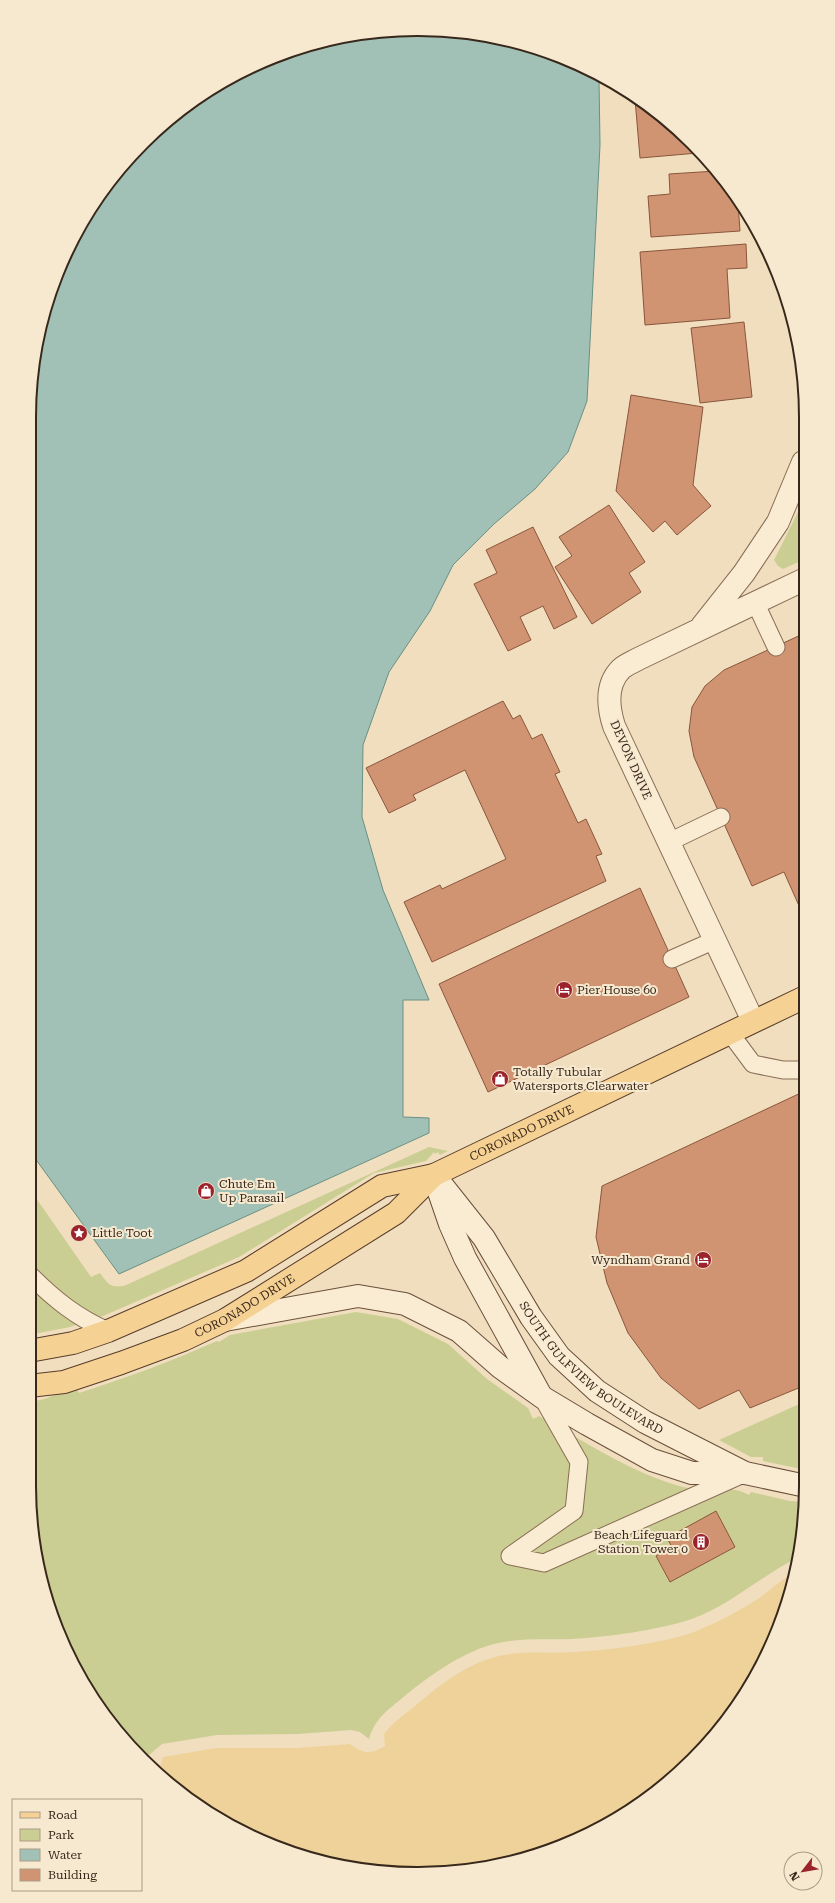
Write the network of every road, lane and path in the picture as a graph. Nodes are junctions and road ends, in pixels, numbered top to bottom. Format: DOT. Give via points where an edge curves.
graph roads {
  1 [pos="799,472"];
  2 [pos="799,582"];
  3 [pos="756,602"];
  4 [pos="699,630"];
  5 [pos="776,647"];
  6 [pos="721,817"];
  7 [pos="669,842"];
  8 [pos="714,940"];
  9 [pos="672,959"];
  10 [pos="799,999"];
  11 [pos="753,1021"];
  12 [pos="730,1033"];
  13 [pos="799,1070"];
  14 [pos="434,1175"];
  15 [pos="36,1280"];
  16 [pos="225,1320"];
  17 [pos="108,1331"];
  18 [pos="36,1349"];
  19 [pos="36,1385"];
  20 [pos="542,1397"];
  21 [pos="745,1473"];
  22 [pos="799,1485"];
  1 -- 4 [label="street, DEVON DRIVE" via="778,522 744,573"];
  2 -- 3 [label="street"];
  3 -- 4 [label="street"];
  3 -- 5 [label="lane"];
  4 -- 7 [label="street, DEVON DRIVE" via="621,669 610,688 609,709 614,726"];
  6 -- 7 [label="lane"];
  7 -- 8 [label="street, DEVON DRIVE"];
  8 -- 9 [label="lane"];
  8 -- 11 [label="street, DEVON DRIVE"];
  10 -- 11 [label="main road, CORONADO DRIVE"];
  11 -- 12 [label="main road, CORONADO DRIVE"];
  12 -- 13 [label="lane" via="753,1064 783,1070"];
  12 -- 14 [label="main road, CORONADO DRIVE"];
  14 -- 16 [label="main road, CORONADO DRIVE" via="396,1213"];
  14 -- 17 [label="main road, CORONADO DRIVE" via="382,1186 246,1271"];
  14 -- 20 [label="street" via="450,1224 465,1258"];
  14 -- 21 [label="street, SOUTH GULFVIEW BOULEVARD" via="484,1238 530,1317 560,1356 597,1391 645,1422"];
  15 -- 17 [label="lane" via="66,1308 86,1322"];
  16 -- 19 [label="main road, CORONADO DRIVE" via="183,1340 121,1363 64,1382"];
  16 -- 20 [label="street" via="358,1296 405,1304 459,1331 500,1367"];
  17 -- 18 [label="main road, CORONADO DRIVE" via="73,1343"];
  20 -- 21 [label="street" via="652,1460 692,1473"];
  20 -- 21 [label="lane" via="579,1462 574,1511 510,1556 544,1563"];
  21 -- 22 [label="street, SOUTH GULFVIEW BOULEVARD"];
}
